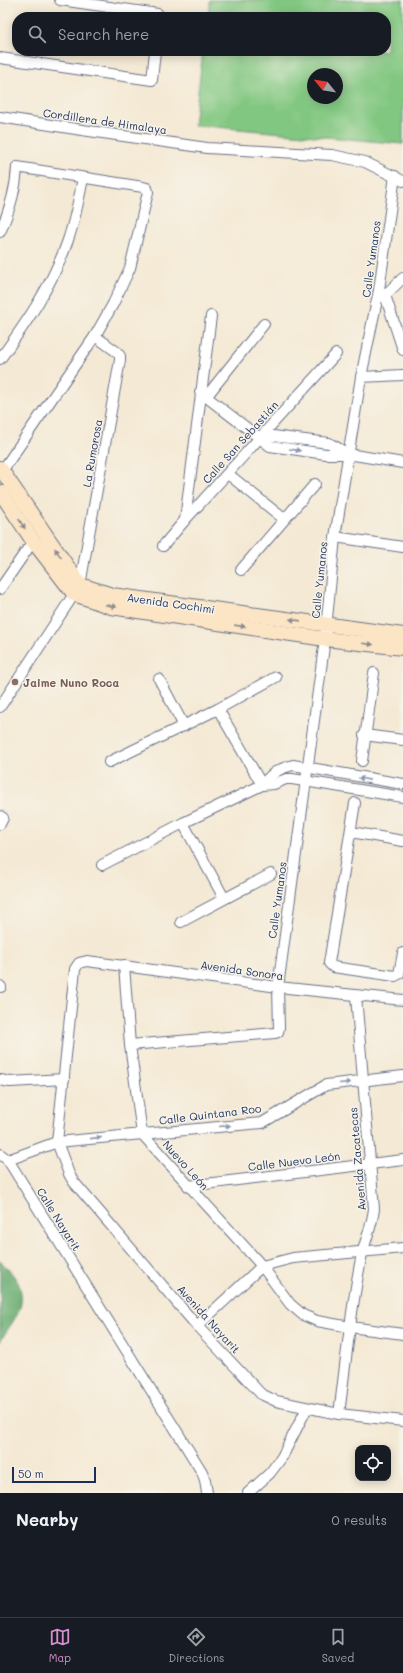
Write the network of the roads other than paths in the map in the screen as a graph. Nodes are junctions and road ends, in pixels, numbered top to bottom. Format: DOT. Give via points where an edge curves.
graph roads {
  1 [pos="60,0"];
  2 [pos="134,12"];
  3 [pos="154,56"];
  4 [pos="0,58"];
  5 [pos="0,117"];
  6 [pos="83,178"];
  7 [pos="399,179"];
  8 [pos="0,232"];
  9 [pos="403,278"];
  10 [pos="382,293"];
  11 [pos="211,316"];
  12 [pos="264,324"];
  13 [pos="95,336"];
  14 [pos="403,350"];
  15 [pos="336,354"];
  16 [pos="0,359"];
  17 [pos="403,375"];
  18 [pos="361,377"];
  19 [pos="203,395"];
  20 [pos="260,438"];
  21 [pos="348,454"];
  22 [pos="403,463"];
  23 [pos="1,471"];
  24 [pos="228,474"];
  25 [pos="314,484"];
  26 [pos="0,492"];
  27 [pos="185,520"];
  28 [pos="284,520"];
  29 [pos="335,537"];
  30 [pos="33,541"];
  31 [pos="163,546"];
  32 [pos="403,547"];
  33 [pos="241,570"];
  34 [pos="0,589"];
  35 [pos="77,590"];
  36 [pos="326,632"];
  37 [pos="403,635"];
  38 [pos="403,648"];
  39 [pos="374,673"];
  40 [pos="276,677"];
  41 [pos="159,679"];
  42 [pos="0,707"];
  43 [pos="218,709"];
  44 [pos="184,726"];
  45 [pos="364,735"];
  46 [pos="403,740"];
  47 [pos="362,761"];
  48 [pos="109,762"];
  49 [pos="307,768"];
  50 [pos="305,781"];
  51 [pos="382,782"];
  52 [pos="403,784"];
  53 [pos="262,785"];
  54 [pos="380,793"];
  55 [pos="403,796"];
  56 [pos="355,803"];
  57 [pos="183,823"];
  58 [pos="351,832"];
  59 [pos="403,841"];
  60 [pos="102,865"];
  61 [pos="271,874"];
  62 [pos="224,898"];
  63 [pos="181,922"];
  64 [pos="403,953"];
  65 [pos="124,965"];
  66 [pos="278,987"];
  67 [pos="356,996"];
  68 [pos="403,1000"];
  69 [pos="130,1045"];
  70 [pos="403,1076"];
  71 [pos="64,1079"];
  72 [pos="0,1080"];
  73 [pos="362,1081"];
  74 [pos="142,1134"];
  75 [pos="57,1142"];
  76 [pos="4,1157"];
  77 [pos="403,1160"];
  78 [pos="370,1164"];
  79 [pos="188,1186"];
  80 [pos="403,1248"];
  81 [pos="363,1252"];
  82 [pos="262,1266"];
  83 [pos="197,1326"];
  84 [pos="350,1328"];
  85 [pos="403,1334"];
  86 [pos="307,1408"];
  87 [pos="339,1414"];
  88 [pos="403,1421"];
  89 [pos="207,1493"];
  90 [pos="248,1493"];
  1 -- 2 [label="street"];
  3 -- 4 [label="street" via="152,80"];
  5 -- 7 [label="street, Cordillera de Himalaya" via="207,148 332,155 365,162"];
  6 -- 8 [label="street" via="17,167 16,181"];
  6 -- 13 [label="street" via="143,187 147,188 148,192 130,268"];
  6 -- 16 [label="street" via="70,235 53,276 25,325"];
  7 -- 10 [label="street, Calle Yumanos"];
  9 -- 10 [label="street"];
  10 -- 14 [label="street"];
  10 -- 18 [label="street, Calle Yumanos"];
  11 -- 19 [label="street"];
  12 -- 19 [label="street"];
  13 -- 23 [label="street"];
  13 -- 35 [label="street, La Rumorosa" via="117,352 120,360"];
  15 -- 20 [label="street, Calle San Sebastián"];
  17 -- 18 [label="street"];
  18 -- 21 [label="street, Calle Yumanos"];
  19 -- 20 [label="street"];
  19 -- 27 [label="street"];
  20 -- 21 [label="street" via="273,436 329,443"];
  20 -- 24 [label="street, Calle San Sebastián"];
  21 -- 22 [label="street"];
  21 -- 29 [label="street, Calle Yumanos"];
  35 -- 23 [label="street, one-way"];
  24 -- 27 [label="street, Calle San Sebastián"];
  24 -- 28 [label="street"];
  25 -- 28 [label="street"];
  26 -- 30 [label="street, one-way"];
  27 -- 31 [label="street, Calle San Sebastián"];
  28 -- 33 [label="street"];
  29 -- 32 [label="street"];
  29 -- 36 [label="street, Calle Yumanos"];
  30 -- 34 [label="street"];
  30 -- 35 [label="street"];
  35 -- 36 [label="street, Avenida Cochimí" via="111,607"];
  35 -- 42 [label="street"];
  36 -- 37 [label="street, Avenida Cochimí"];
  36 -- 38 [label="street, Avenida Cochimí, one-way"];
  36 -- 49 [label="street, Calle Yumanos"];
  39 -- 45 [label="street"];
  40 -- 43 [label="street"];
  41 -- 44 [label="street"];
  43 -- 44 [label="street"];
  43 -- 53 [label="street"];
  44 -- 48 [label="street"];
  45 -- 46 [label="street"];
  45 -- 47 [label="street"];
  49 -- 50 [label="street, Calle Yumanos"];
  51 -- 49 [label="street, one-way"];
  49 -- 53 [label="street" via="285,767 271,774"];
  50 -- 53 [label="street" via="286,779"];
  50 -- 54 [label="street"];
  50 -- 66 [label="street, Calle Yumanos"];
  51 -- 52 [label="street"];
  51 -- 54 [label="street"];
  53 -- 57 [label="street"];
  54 -- 55 [label="street"];
  56 -- 58 [label="street"];
  57 -- 60 [label="street"];
  57 -- 62 [label="street"];
  58 -- 59 [label="street"];
  58 -- 64 [label="street" via="331,966 395,976 399,974"];
  61 -- 62 [label="street"];
  62 -- 63 [label="street"];
  65 -- 66 [label="street, Avenida Sonora"];
  65 -- 69 [label="street"];
  65 -- 71 [label="street, Avenida Sonora" via="87,960 75,969"];
  66 -- 67 [label="street, Avenida Sonora"];
  66 -- 69 [label="street, Calle Yumanos" via="278,1032"];
  67 -- 68 [label="street, Avenida Sonora"];
  67 -- 73 [label="street, Avenida Zacatecas"];
  69 -- 74 [label="street"];
  70 -- 73 [label="street, Calle Quintana Roo"];
  71 -- 72 [label="street" via="29,1082"];
  71 -- 75 [label="street"];
  74 -- 73 [label="street, Calle Quintana Roo, one-way" via="262,1122 326,1085"];
  73 -- 78 [label="street, Avenida Zacatecas"];
  75 -- 74 [label="street, Calle Quintana Roo, one-way"];
  74 -- 79 [label="street, Nuevo León"];
  75 -- 76 [label="street, Calle Nayarit"];
  75 -- 83 [label="street, Avenida Nayarit" via="73,1181"];
  76 -- 89 [label="street, Calle Nayarit" via="202,1472 206,1480"];
  77 -- 78 [label="street, Calle Nuevo León"];
  78 -- 79 [label="street, Calle Nuevo León"];
  78 -- 81 [label="street, Avenida Zacatecas" via="374,1209"];
  79 -- 82 [label="street, Nuevo León"];
  80 -- 81 [label="street"];
  81 -- 82 [label="street" via="294,1258"];
  81 -- 84 [label="street, Avenida Zacatecas"];
  82 -- 83 [label="street"];
  82 -- 84 [label="street, Nuevo León" via="290,1304 303,1314 317,1321"];
  83 -- 86 [label="street, Avenida Nayarit" via="261,1394 276,1401"];
  84 -- 85 [label="street, Nuevo León"];
  84 -- 87 [label="street, Avenida Zacatecas"];
  86 -- 87 [label="street, Avenida Nayarit"];
  86 -- 90 [label="street" via="282,1457 270,1473"];
  87 -- 88 [label="street, Avenida Nayarit"];
}
